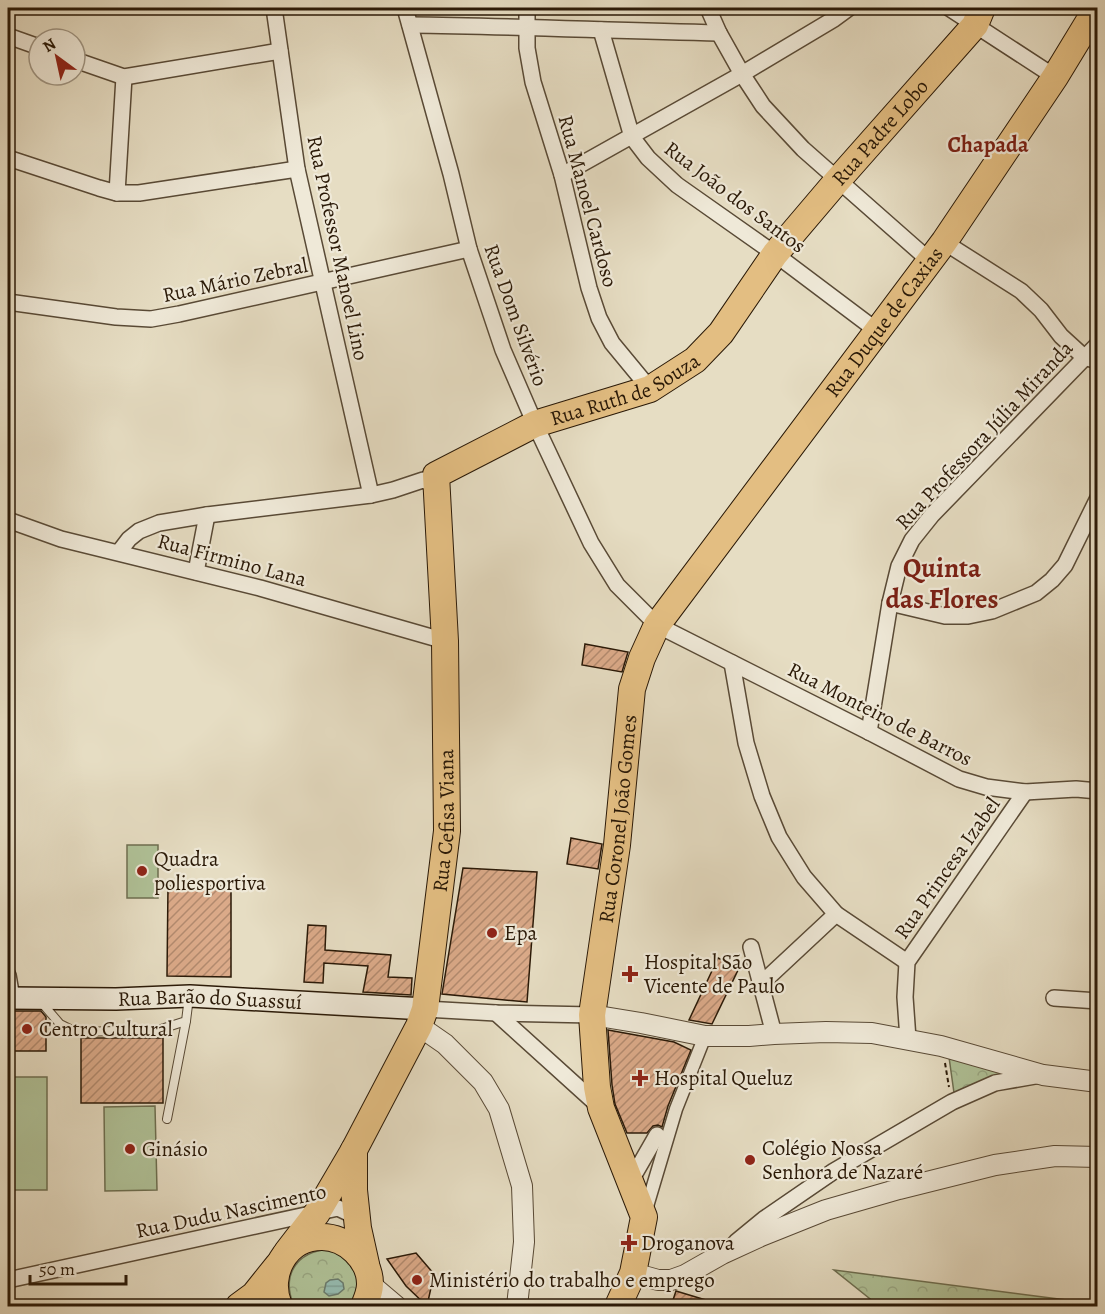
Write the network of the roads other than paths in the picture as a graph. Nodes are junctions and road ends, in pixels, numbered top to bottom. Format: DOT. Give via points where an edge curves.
graph roads {
  1 [pos="274,8"];
  2 [pos="405,8"];
  3 [pos="527,8"];
  4 [pos="708,8"];
  5 [pos="849,8"];
  6 [pos="949,8"];
  7 [pos="1096,14"];
  8 [pos="978,16"];
  9 [pos="410,25"];
  10 [pos="526,26"];
  11 [pos="601,30"];
  12 [pos="719,33"];
  13 [pos="8,36"];
  14 [pos="27,43"];
  15 [pos="280,51"];
  16 [pos="87,64"];
  17 [pos="742,75"];
  18 [pos="124,77"];
  19 [pos="1055,78"];
  20 [pos="632,137"];
  21 [pos="8,158"];
  22 [pos="297,169"];
  23 [pos="562,176"];
  24 [pos="837,181"];
  25 [pos="117,193"];
  26 [pos="469,249"];
  27 [pos="937,251"];
  28 [pos="775,254"];
  29 [pos="322,283"];
  30 [pos="8,302"];
  31 [pos="876,330"];
  32 [pos="1098,344"];
  33 [pos="1091,359"];
  34 [pos="650,389"];
  35 [pos="535,424"];
  36 [pos="436,480"];
  37 [pos="371,495"];
  38 [pos="1098,498"];
  39 [pos="207,515"];
  40 [pos="8,520"];
  41 [pos="119,552"];
  42 [pos="196,572"];
  43 [pos="890,603"];
  44 [pos="657,625"];
  45 [pos="445,641"];
  46 [pos="732,663"];
  47 [pos="869,732"];
  48 [pos="1098,791"];
  49 [pos="1025,792"];
  50 [pos="836,914"];
  51 [pos="751,947"];
  52 [pos="907,962"];
  53 [pos="8,975"];
  54 [pos="760,984"];
  55 [pos="190,996"];
  56 [pos="10,998"];
  57 [pos="38,998"];
  58 [pos="1054,998"];
  59 [pos="1098,1001"];
  60 [pos="496,1012"];
  61 [pos="420,1015"];
  62 [pos="592,1015"];
  63 [pos="186,1021"];
  64 [pos="774,1034"];
  65 [pos="705,1036"];
  66 [pos="908,1039"];
  67 [pos="993,1060"];
  68 [pos="1043,1075"];
  69 [pos="1098,1082"];
  70 [pos="995,1083"];
  71 [pos="601,1108"];
  72 [pos="167,1119"];
  73 [pos="657,1135"];
  74 [pos="354,1150"];
  75 [pos="1098,1157"];
  76 [pos="630,1182"];
  77 [pos="316,1213"];
  78 [pos="357,1217"];
  79 [pos="644,1217"];
  80 [pos="722,1254"];
  81 [pos="282,1258"];
  82 [pos="633,1273"];
  83 [pos="8,1280"];
  84 [pos="367,1286"];
  85 [pos="239,1306"];
  86 [pos="279,1306"];
  87 [pos="396,1306"];
  88 [pos="517,1306"];
  89 [pos="618,1306"];
  1 -- 15 [label="street, Rua Professor Manoel Lino"];
  2 -- 9 [label="street, Rua Dom Silvério"];
  3 -- 10 [label="street, Rua Manoel Cardoso"];
  4 -- 12 [label="street"];
  5 -- 17 [label="street"];
  6 -- 8 [label="street"];
  7 -- 19 [label="highway, Rua Duque de Caxias"];
  8 -- 19 [label="street"];
  8 -- 24 [label="highway, Rua Padre Lobo"];
  9 -- 10 [label="street"];
  9 -- 26 [label="street, Rua Dom Silvério"];
  10 -- 11 [label="street"];
  10 -- 23 [label="street, Rua Manoel Cardoso" via="533,82"];
  11 -- 12 [label="street"];
  11 -- 20 [label="street, Rua João dos Santos"];
  12 -- 17 [label="street"];
  13 -- 14 [label="street"];
  15 -- 18 [label="street"];
  15 -- 22 [label="street, Rua Professor Manoel Lino"];
  16 -- 18 [label="street"];
  17 -- 20 [label="street"];
  17 -- 24 [label="street" via="762,106"];
  18 -- 25 [label="street"];
  19 -- 27 [label="highway, Rua Duque de Caxias"];
  20 -- 23 [label="street"];
  20 -- 28 [label="street, Rua João dos Santos" via="677,185"];
  21 -- 25 [label="street"];
  22 -- 25 [label="street"];
  22 -- 29 [label="street, Rua Professor Manoel Lino"];
  23 -- 34 [label="street, Rua Manoel Cardoso" via="599,318 612,343"];
  24 -- 27 [label="street"];
  24 -- 28 [label="highway, Rua Padre Lobo"];
  26 -- 29 [label="street, Rua Mário Zebral"];
  26 -- 35 [label="street, Rua Dom Silvério" via="503,350"];
  27 -- 31 [label="highway, Rua Duque de Caxias"];
  27 -- 33 [label="street" via="1021,291 1061,336"];
  28 -- 31 [label="street, Rua João dos Santos"];
  28 -- 34 [label="highway, Rua Ruth de Souza" via="721,333 695,360"];
  29 -- 30 [label="street, Rua Mário Zebral" via="151,319"];
  29 -- 37 [label="street, Rua Professor Manoel Lino"];
  31 -- 44 [label="highway, Rua Duque de Caxias"];
  32 -- 33 [label="street, Rua Professora Júlia Miranda"];
  33 -- 43 [label="street, Rua Professora Júlia Miranda" via="912,540 899,566"];
  34 -- 35 [label="highway, Rua Ruth de Souza"];
  35 -- 36 [label="highway, Rua Ruth de Souza"];
  35 -- 44 [label="street, Rua Dom Silvério" via="591,543 617,585"];
  36 -- 37 [label="street, Rua Ruth de Souza"];
  36 -- 45 [label="highway, Rua Cefisa Viana"];
  37 -- 39 [label="street, Rua Ruth de Souza"];
  38 -- 43 [label="street" via="1065,565 1036,593 968,616 945,616"];
  39 -- 41 [label="street, Rua Ruth de Souza" via="159,523 139,531"];
  39 -- 42 [label="street"];
  40 -- 41 [label="street, Rua Firmino Lana" via="61,539"];
  41 -- 42 [label="street, Rua Firmino Lana"];
  42 -- 45 [label="street, Rua Firmino Lana"];
  43 -- 47 [label="street, Rua Professora Júlia Miranda"];
  44 -- 46 [label="street, Rua Monteiro de Barros"];
  44 -- 62 [label="highway, Rua Coronel João Gomes" via="632,689 617,845"];
  45 -- 61 [label="highway, Rua Cefisa Viana" via="447,831"];
  46 -- 47 [label="street, Rua Monteiro de Barros"];
  46 -- 50 [label="street" via="746,743 762,796 779,837 804,878"];
  47 -- 49 [label="street, Rua Monteiro de Barros" via="959,779"];
  48 -- 49 [label="street, Rua Monteiro de Barros"];
  49 -- 52 [label="street, Rua Princesa Izabel"];
  50 -- 52 [label="street"];
  50 -- 54 [label="street"];
  51 -- 54 [label="street"];
  52 -- 66 [label="street, Rua Princesa Izabel"];
  53 -- 56 [label="street"];
  54 -- 64 [label="street"];
  55 -- 57 [label="main road, Rua Barão do Suassuí"];
  55 -- 61 [label="main road, Rua Barão do Suassuí"];
  55 -- 63 [label="lane"];
  56 -- 57 [label="main road, Rua Barão do Suassuí"];
  57 -- 63 [label="lane" via="60,1024 76,1032 158,1030"];
  58 -- 59 [label="street"];
  60 -- 61 [label="street, Rua Barão do Suassuí"];
  60 -- 62 [label="street, Rua Barão do Suassuí"];
  60 -- 71 [label="street"];
  61 -- 74 [label="highway, Rua Cefisa Viana"];
  61 -- 88 [label="street" via="483,1082 500,1109 522,1186 524,1242"];
  62 -- 65 [label="street"];
  62 -- 71 [label="highway, Rua Coronel João Gomes"];
  63 -- 72 [label="lane"];
  64 -- 65 [label="street"];
  64 -- 66 [label="street" via="872,1033"];
  65 -- 79 [label="street" via="676,1109"];
  66 -- 67 [label="street"];
  67 -- 68 [label="street"];
  67 -- 70 [label="street"];
  68 -- 69 [label="street"];
  68 -- 70 [label="street"];
  70 -- 80 [label="street" via="952,1102 834,1171"];
  71 -- 76 [label="highway, Rua Coronel João Gomes"];
  73 -- 76 [label="street"];
  74 -- 77 [label="highway, Rua Cefisa Viana"];
  74 -- 78 [label="highway, Rua Cefisa Viana"];
  75 -- 80 [label="street" via="1055,1156 995,1165 899,1189 826,1210"];
  76 -- 79 [label="highway, Rua Coronel João Gomes"];
  77 -- 78 [label="street, Rua Dudu Nascimento" via="338,1208"];
  77 -- 81 [label="highway, Rua Cefisa Viana"];
  77 -- 83 [label="street, Rua Dudu Nascimento"];
  78 -- 84 [label="highway, Rua Cefisa Viana"];
  79 -- 82 [label="highway"];
  80 -- 82 [label="street" via="671,1280"];
  81 -- 84 [label="highway" via="303,1241 322,1237 341,1240 357,1251"];
  81 -- 85 [label="highway, Rua Cefisa Viana" via="254,1295"];
  81 -- 86 [label="highway" via="274,1278"];
  82 -- 89 [label="highway"];
  84 -- 87 [label="street"];
}
